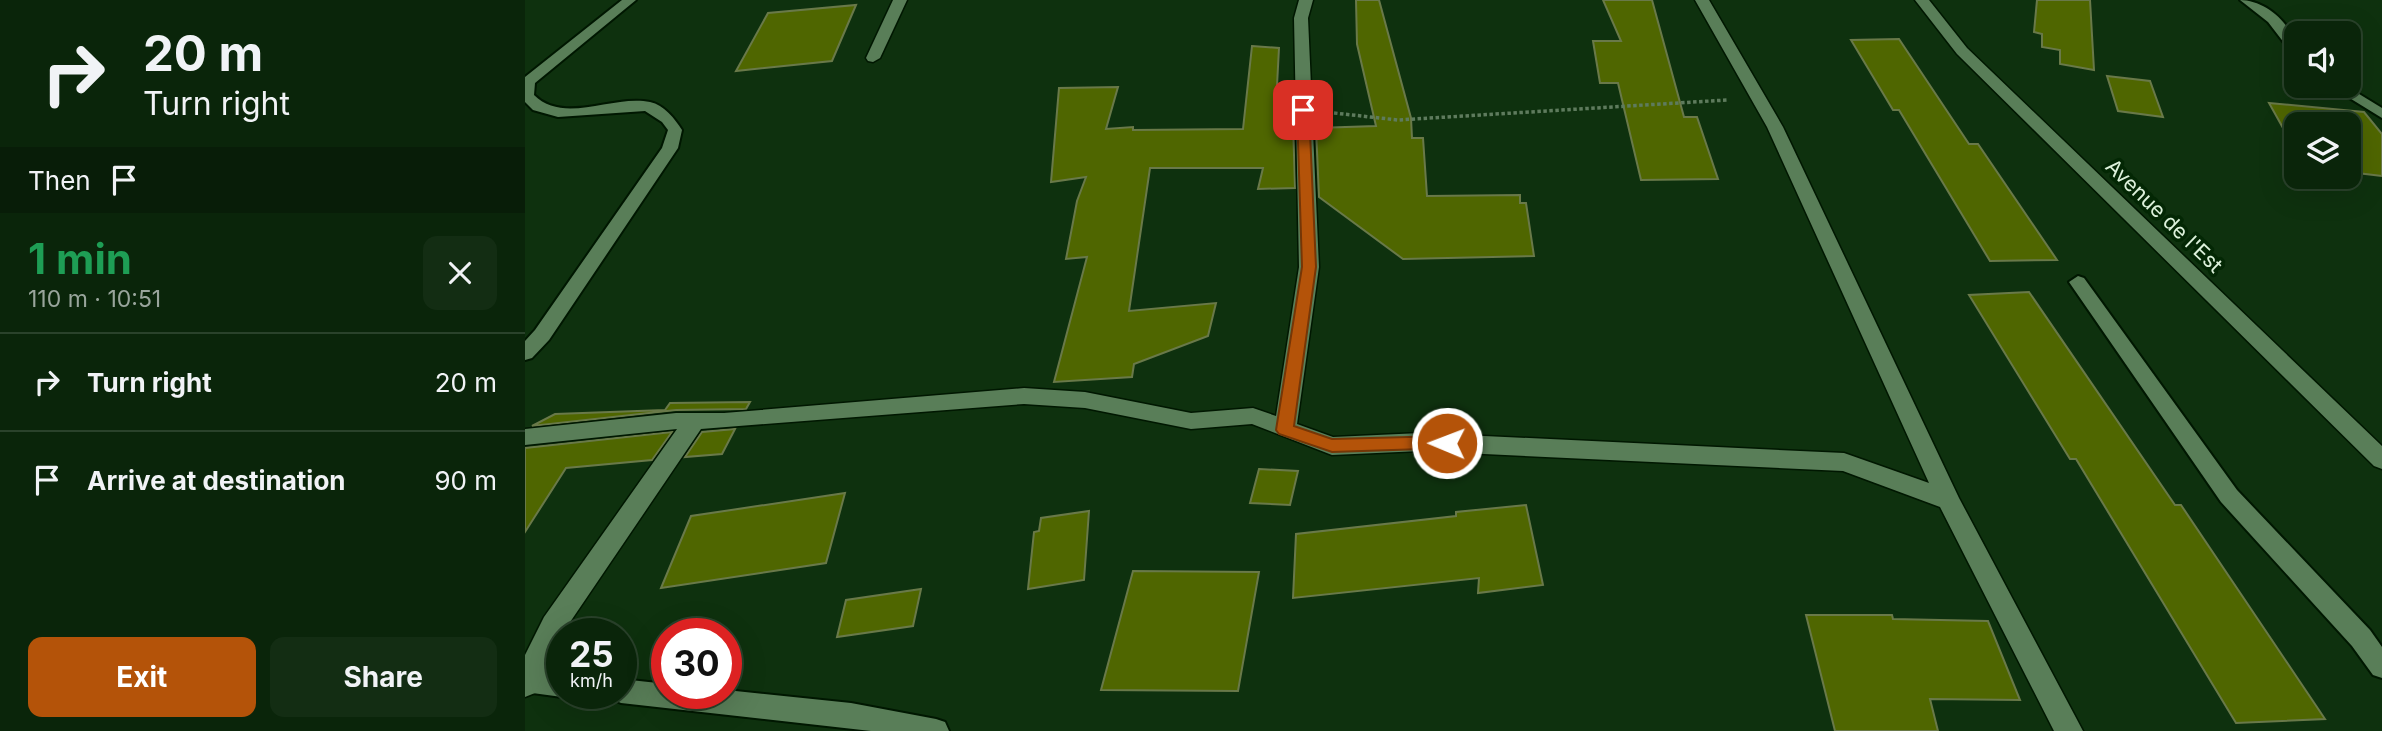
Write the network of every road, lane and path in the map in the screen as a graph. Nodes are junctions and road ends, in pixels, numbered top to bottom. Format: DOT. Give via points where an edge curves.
graph roads {
  1 [pos="630,0"];
  2 [pos="900,0"];
  3 [pos="1306,0"];
  4 [pos="1702,0"];
  5 [pos="1922,0"];
  6 [pos="2246,0"];
  7 [pos="2284,33"];
  8 [pos="873,58"];
  9 [pos="2356,98"];
  10 [pos="1756,99"];
  11 [pos="1303,110"];
  12 [pos="2382,114"];
  13 [pos="2078,282"];
  14 [pos="525,353"];
  15 [pos="695,421"];
  16 [pos="1285,430"];
  17 [pos="525,437"];
  18 [pos="2382,460"];
  19 [pos="1948,500"];
  20 [pos="2382,667"];
  21 [pos="526,683"];
  22 [pos="546,684"];
  23 [pos="637,693"];
  24 [pos="936,731"];
  25 [pos="2069,731"];
  1 -- 14 [label="lane" via="528,82 527,96 538,107 558,113 648,106 675,130 670,148"];
  2 -- 8 [label="street"];
  3 -- 11 [label="street" via="1301,18"];
  4 -- 10 [label="street"];
  5 -- 18 [label="street, Avenue de l'Est" via="1962,51"];
  6 -- 7 [label="lane" via="2273,19"];
  9 -- 12 [label="lane"];
  10 -- 11 [label="path" via="1398,120"];
  10 -- 19 [label="street" via="1775,127"];
  11 -- 16 [label="street" via="1309,267"];
  13 -- 20 [label="lane" via="2229,496 2361,638"];
  15 -- 16 [label="street" via="1024,396 1085,400 1191,421 1253,416"];
  15 -- 17 [label="street"];
  15 -- 21 [label="street" via="554,625"];
  16 -- 19 [label="street" via="1332,446 1447,443 1844,462"];
  19 -- 25 [label="street"];
  21 -- 22 [label="lane"];
  23 -- 24 [label="lane" via="851,715"];
}
